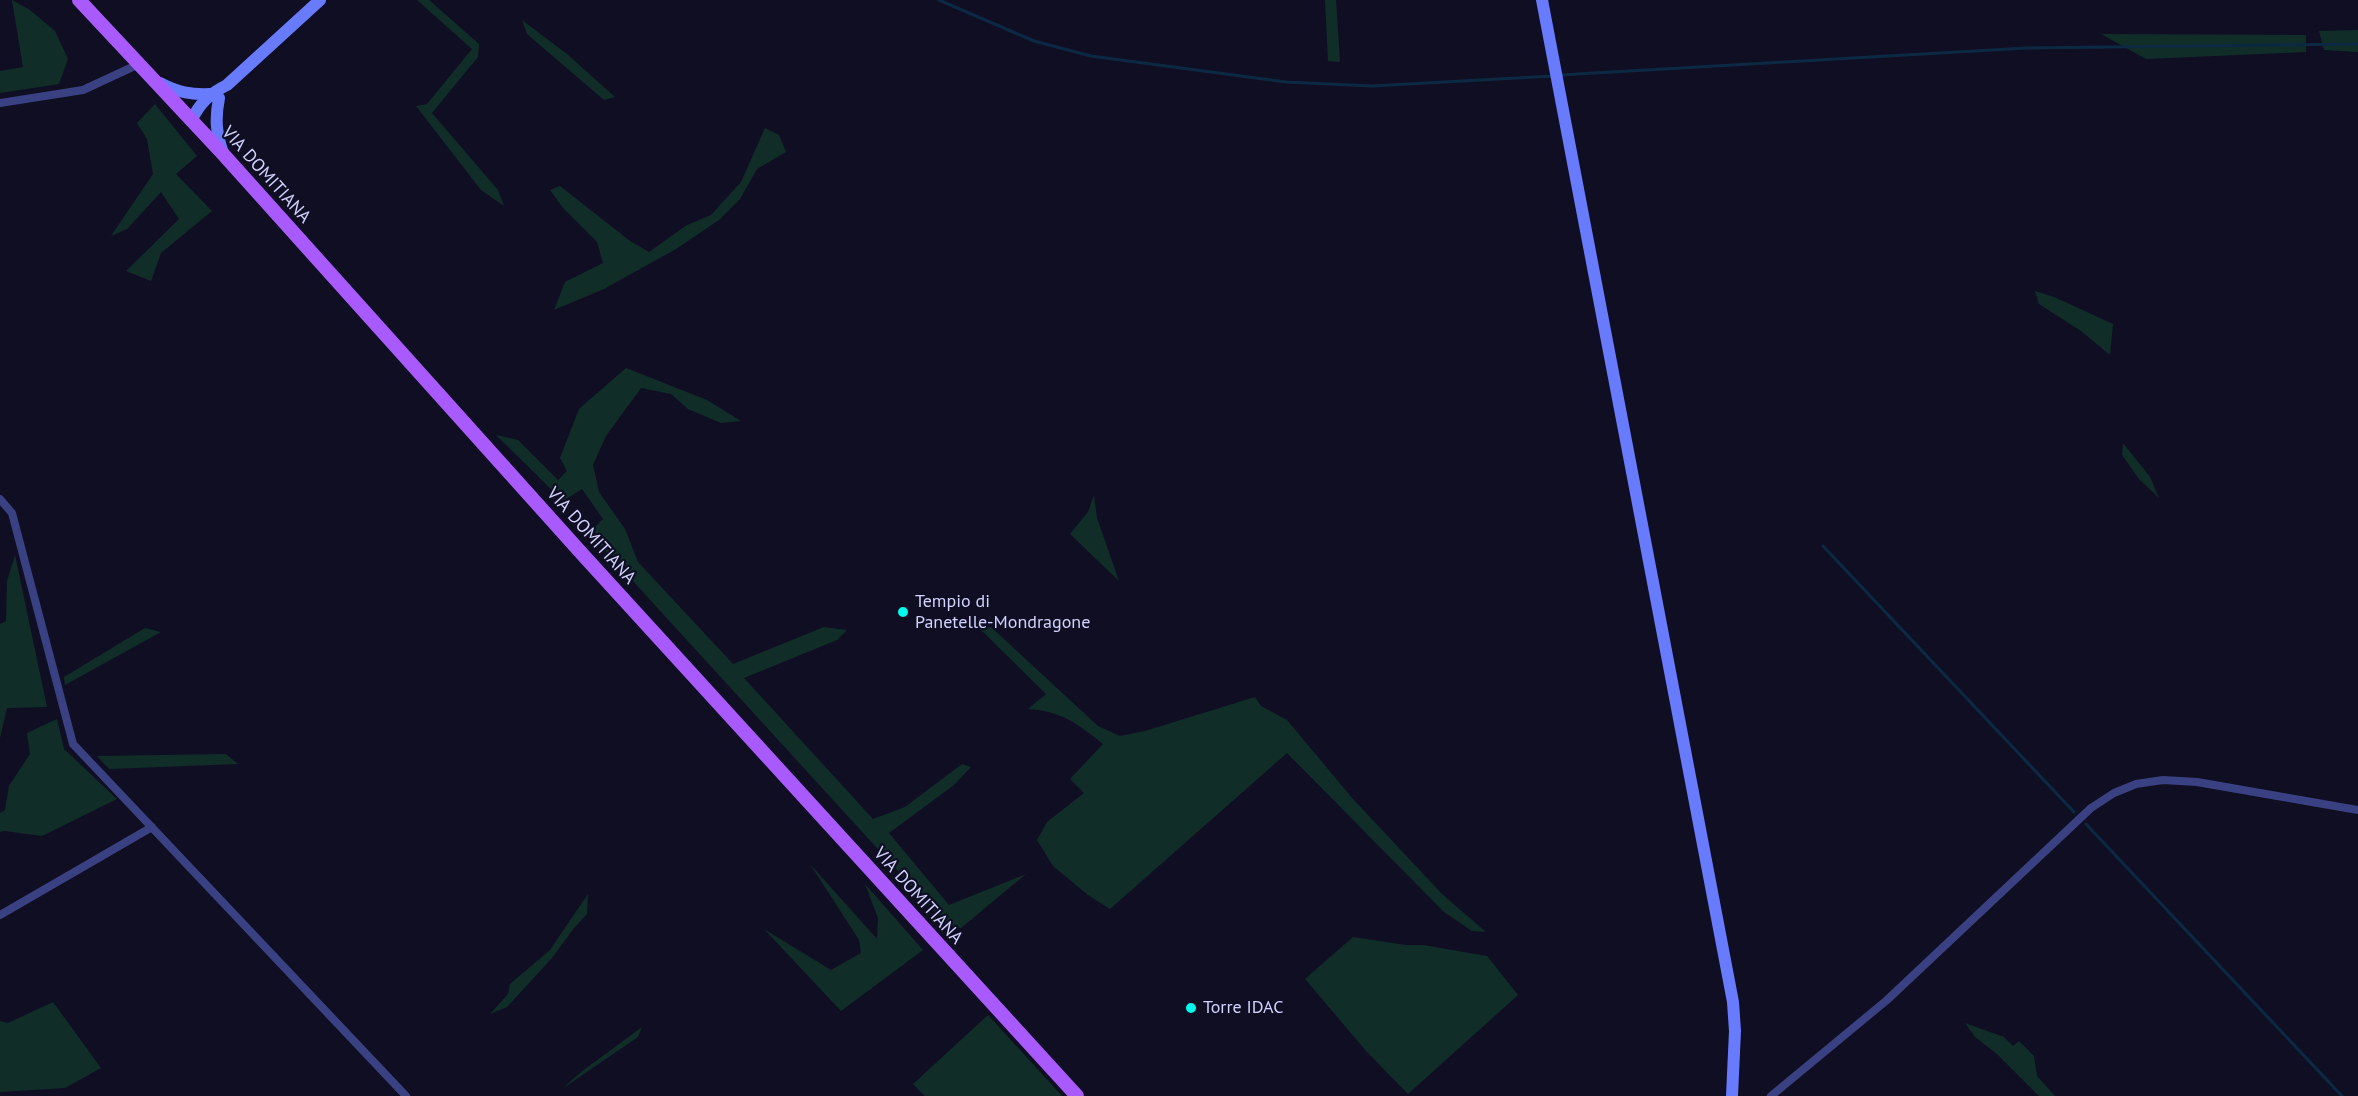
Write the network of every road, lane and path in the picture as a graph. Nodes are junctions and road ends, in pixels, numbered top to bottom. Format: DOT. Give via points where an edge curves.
graph roads {
  1 [pos="79,0"];
  2 [pos="320,0"];
  3 [pos="1542,0"];
  4 [pos="139,64"];
  5 [pos="153,80"];
  6 [pos="215,96"];
  7 [pos="0,103"];
  8 [pos="191,121"];
  9 [pos="223,154"];
  10 [pos="0,499"];
  11 [pos="2358,810"];
  12 [pos="152,827"];
  13 [pos="0,915"];
  14 [pos="406,1096"];
  15 [pos="1077,1096"];
  16 [pos="1732,1096"];
  17 [pos="1771,1096"];
  1 -- 4 [label="main road, VIA DOMITIANA"];
  2 -- 6 [label="street"];
  3 -- 16 [label="street" via="1733,1002"];
  4 -- 5 [label="main road, VIA DOMITIANA"];
  4 -- 7 [label="street" via="83,90"];
  5 -- 6 [label="street" via="192,95"];
  5 -- 8 [label="main road, VIA DOMITIANA"];
  6 -- 8 [label="street" via="197,107"];
  6 -- 9 [label="street" via="217,135"];
  8 -- 9 [label="main road, VIA DOMITIANA"];
  9 -- 15 [label="main road, VIA DOMITIANA"];
  10 -- 12 [label="street" via="12,513 73,744"];
  11 -- 17 [label="street" via="2197,782 2163,780 2136,784 2114,793 2091,808 1887,1000"];
  12 -- 13 [label="street"];
  12 -- 14 [label="street"];
}
